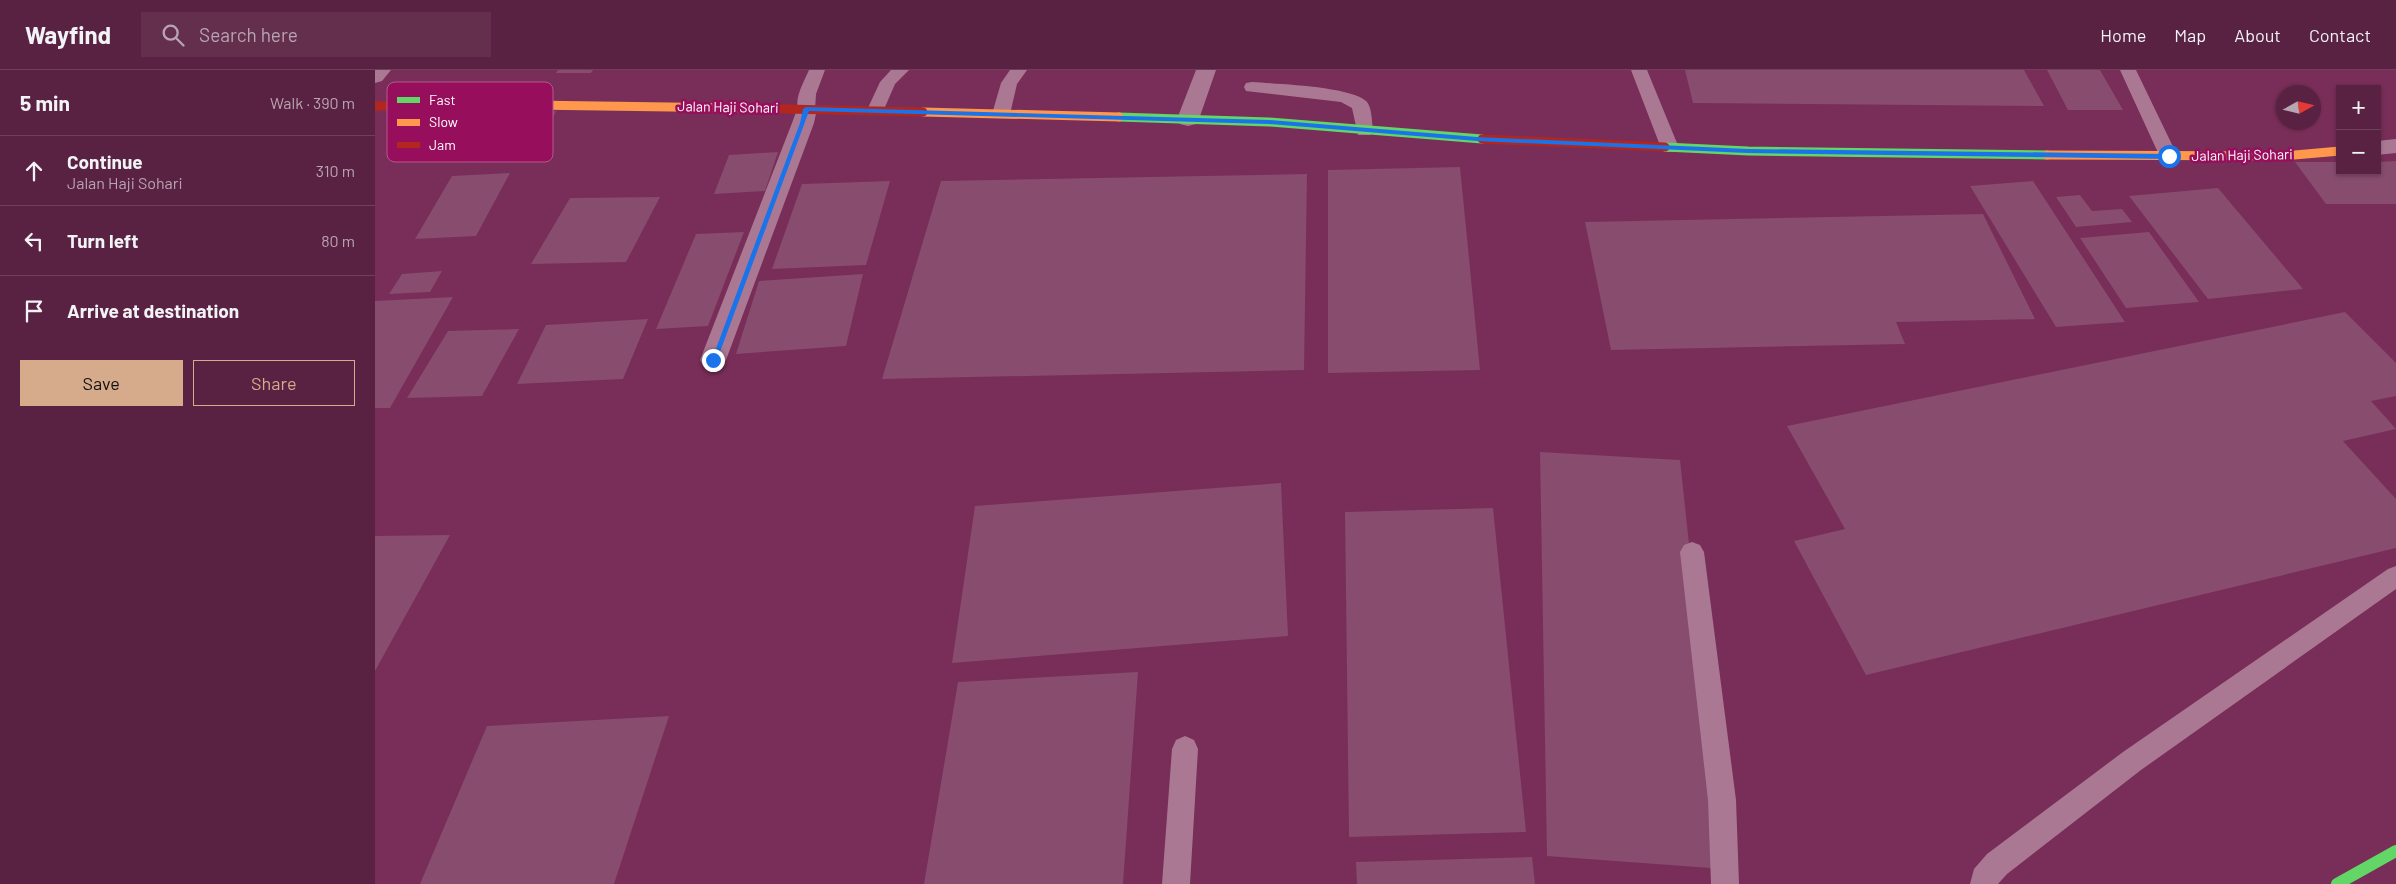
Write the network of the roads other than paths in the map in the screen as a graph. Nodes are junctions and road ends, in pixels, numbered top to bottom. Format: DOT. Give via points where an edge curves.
graph roads {
  1 [pos="381,70"];
  2 [pos="817,70"];
  3 [pos="901,70"];
  4 [pos="1019,70"];
  5 [pos="1206,70"];
  6 [pos="1639,70"];
  7 [pos="2128,70"];
  8 [pos="375,77"];
  9 [pos="1252,87"];
  10 [pos="553,106"];
  11 [pos="806,109"];
  12 [pos="876,110"];
  13 [pos="1001,114"];
  14 [pos="1188,120"];
  15 [pos="1363,131"];
  16 [pos="2396,146"];
  17 [pos="1670,148"];
  18 [pos="2381,148"];
  19 [pos="2336,151"];
  20 [pos="2169,156"];
  21 [pos="713,360"];
  22 [pos="1692,552"];
  23 [pos="2396,576"];
  24 [pos="1185,749"];
  25 [pos="2396,851"];
  26 [pos="1176,884"];
  27 [pos="1725,884"];
  28 [pos="1984,884"];
  29 [pos="2337,884"];
  1 -- 8 [label="street"];
  2 -- 11 [label="lane" via="807,94"];
  3 -- 12 [label="lane" via="888,82"];
  4 -- 13 [label="lane" via="1009,83"];
  5 -- 14 [label="street"];
  6 -- 17 [label="lane"];
  7 -- 20 [label="lane"];
  9 -- 15 [label="lane" via="1345,97 1360,105"];
  10 -- 11 [label="main road, Jalan Haji Sohari"];
  11 -- 12 [label="main road, Jalan Haji Sohari"];
  11 -- 21 [label="street"];
  12 -- 13 [label="main road, Jalan Haji Sohari"];
  13 -- 14 [label="main road, Jalan Haji Sohari"];
  14 -- 15 [label="main road, Jalan Haji Sohari" via="1269,122"];
  15 -- 17 [label="main road, Jalan Haji Sohari"];
  16 -- 18 [label="street"];
  17 -- 20 [label="main road, Jalan Haji Sohari"];
  19 -- 20 [label="main road, Jalan Haji Sohari" via="2282,156"];
  22 -- 27 [label="lane" via="1722,800"];
  23 -- 28 [label="lane" via="2132,761 1997,864 1984,878"];
  24 -- 26 [label="lane"];
  25 -- 29 [label="main road"];
}
